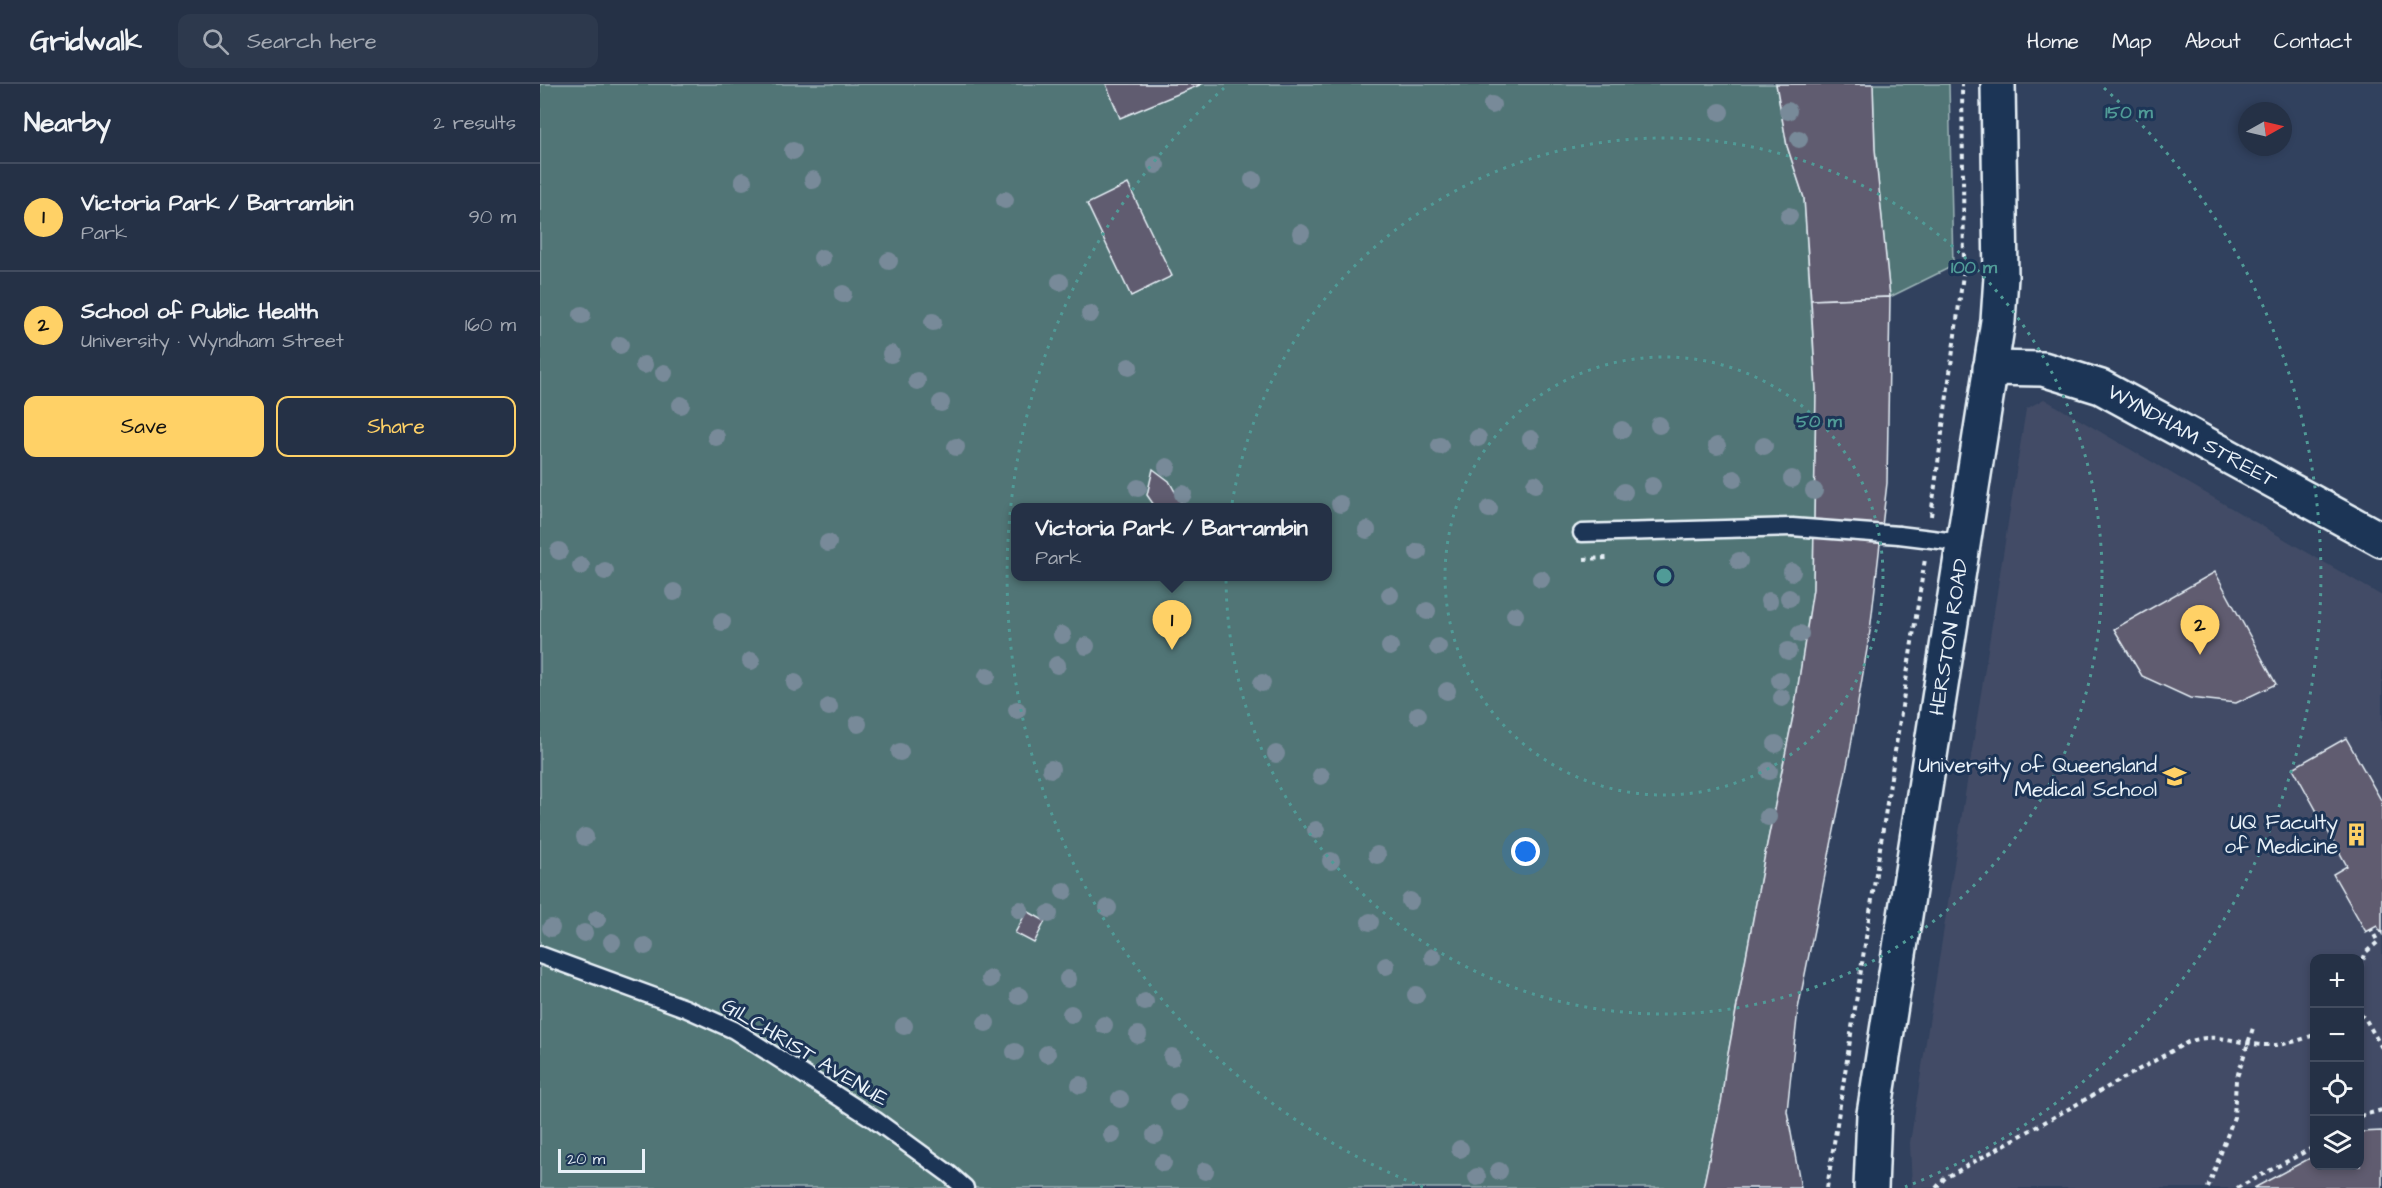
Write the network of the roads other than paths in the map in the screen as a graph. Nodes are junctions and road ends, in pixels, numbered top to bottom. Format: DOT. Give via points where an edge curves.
graph roads {
  1 [pos="1998,84"];
  2 [pos="1990,368"];
  3 [pos="1582,533"];
  4 [pos="2382,540"];
  5 [pos="1964,543"];
  6 [pos="540,955"];
  7 [pos="964,1188"];
  8 [pos="1871,1188"];
  1 -- 2 [label="main road, HERSTON ROAD" via="2001,277"];
  2 -- 4 [label="main road, WYNDHAM STREET" via="2043,369 2101,387"];
  2 -- 5 [label="main road, HERSTON ROAD"];
  3 -- 5 [label="lane, bridge" via="1792,527"];
  5 -- 8 [label="main road, HERSTON ROAD" via="1874,1114"];
  6 -- 7 [label="lane, GILCHRIST AVENUE" via="734,1030 875,1120"];
}
